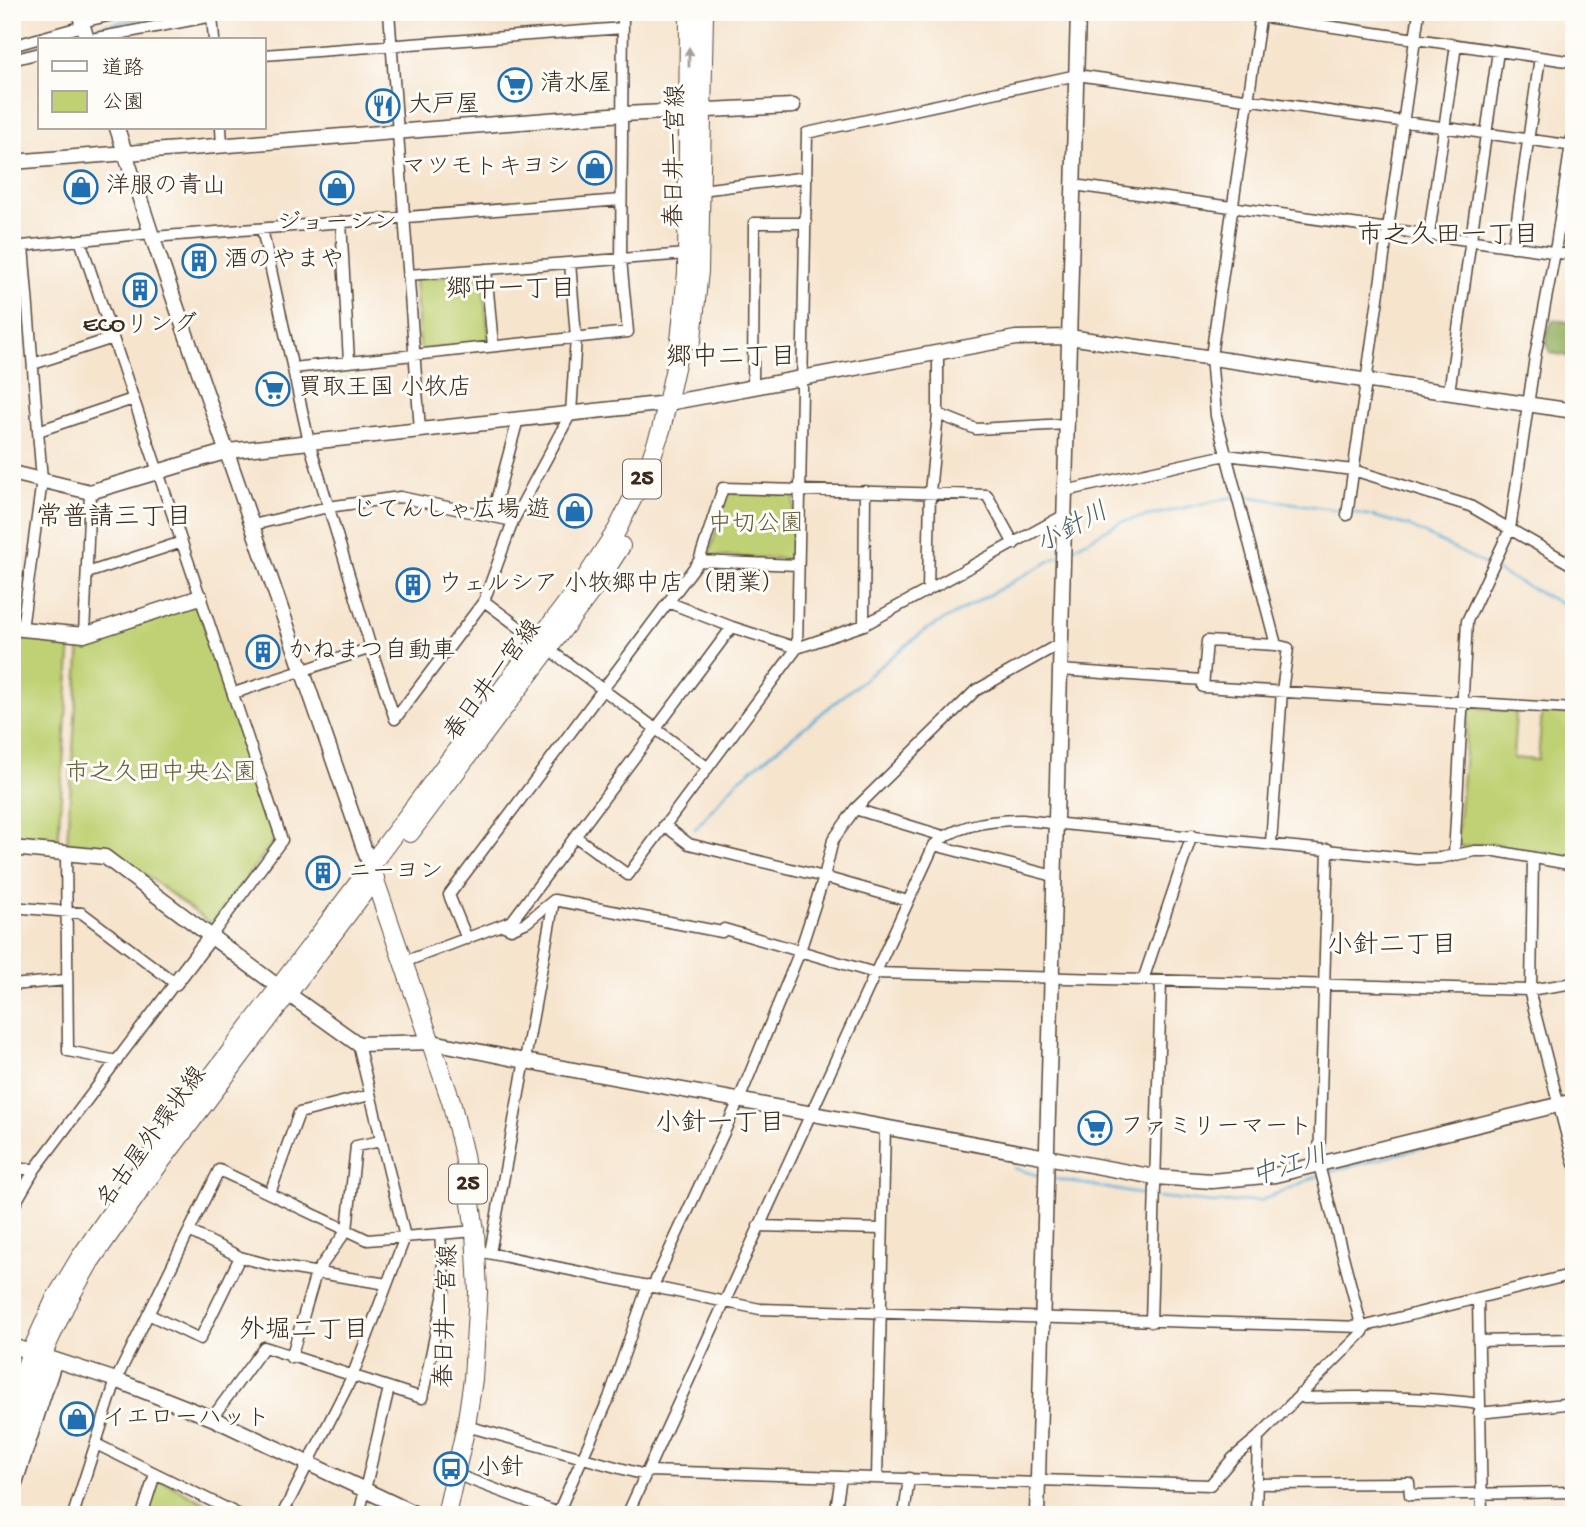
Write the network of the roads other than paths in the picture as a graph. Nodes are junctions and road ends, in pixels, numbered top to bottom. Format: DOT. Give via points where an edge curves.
graph roads {
  1 [pos="125,12"];
  2 [pos="234,12"];
  3 [pos="389,12"];
  4 [pos="623,12"];
  5 [pos="689,12"];
  6 [pos="704,12"];
  7 [pos="1078,12"];
  8 [pos="1230,12"];
  9 [pos="1419,12"];
  10 [pos="1260,14"];
  11 [pos="212,16"];
  12 [pos="623,27"];
  13 [pos="84,30"];
  14 [pos="43,38"];
  15 [pos="214,38"];
  16 [pos="38,39"];
  17 [pos="1415,39"];
  18 [pos="13,44"];
  19 [pos="1456,45"];
  20 [pos="391,46"];
  21 [pos="1498,51"];
  22 [pos="38,54"];
  23 [pos="266,55"];
  24 [pos="1540,57"];
  25 [pos="12,60"];
  26 [pos="1574,62"];
  27 [pos="1077,75"];
  28 [pos="1248,100"];
  29 [pos="793,106"];
  30 [pos="696,111"];
  31 [pos="623,114"];
  32 [pos="1403,121"];
  33 [pos="1574,123"];
  34 [pos="1444,127"];
  35 [pos="118,130"];
  36 [pos="221,130"];
  37 [pos="397,132"];
  38 [pos="1486,133"];
  39 [pos="1528,139"];
  40 [pos="222,146"];
  41 [pos="1572,146"];
  42 [pos="126,153"];
  43 [pos="12,162"];
  44 [pos="807,177"];
  45 [pos="1074,186"];
  46 [pos="701,190"];
  47 [pos="621,200"];
  48 [pos="1232,207"];
  49 [pos="403,217"];
  50 [pos="341,222"];
  51 [pos="806,223"];
  52 [pos="262,229"];
  53 [pos="1388,229"];
  54 [pos="1429,234"];
  55 [pos="152,235"];
  56 [pos="80,240"];
  57 [pos="1471,241"];
  58 [pos="18,246"];
  59 [pos="1513,247"];
  60 [pos="1555,252"];
  61 [pos="687,254"];
  62 [pos="1574,255"];
  63 [pos="621,259"];
  64 [pos="570,263"];
  65 [pos="486,269"];
  66 [pos="408,275"];
  67 [pos="576,337"];
  68 [pos="1069,337"];
  69 [pos="113,338"];
  70 [pos="493,346"];
  71 [pos="938,352"];
  72 [pos="414,354"];
  73 [pos="1211,356"];
  74 [pos="349,361"];
  75 [pos="33,364"];
  76 [pos="293,368"];
  77 [pos="803,378"];
  78 [pos="1366,380"];
  79 [pos="753,387"];
  80 [pos="1449,392"];
  81 [pos="133,399"];
  82 [pos="674,402"];
  83 [pos="1529,404"];
  84 [pos="1574,411"];
  85 [pos="571,414"];
  86 [pos="938,414"];
  87 [pos="518,419"];
  88 [pos="1066,425"];
  89 [pos="38,430"];
  90 [pos="420,430"];
  91 [pos="309,442"];
  92 [pos="228,452"];
  93 [pos="1226,455"];
  94 [pos="1353,470"];
  95 [pos="159,472"];
  96 [pos="12,473"];
  97 [pos="41,480"];
  98 [pos="800,489"];
  99 [pos="865,491"];
  100 [pos="1065,491"];
  101 [pos="90,492"];
  102 [pos="930,492"];
  103 [pos="328,507"];
  104 [pos="492,516"];
  105 [pos="1063,516"];
  106 [pos="1347,516"];
  107 [pos="513,521"];
  108 [pos="253,525"];
  109 [pos="1510,529"];
  110 [pos="182,542"];
  111 [pos="1014,544"];
  112 [pos="699,561"];
  113 [pos="798,565"];
  114 [pos="1574,566"];
  115 [pos="87,573"];
  116 [pos="928,590"];
  117 [pos="200,597"];
  118 [pos="484,601"];
  119 [pos="670,603"];
  120 [pos="864,625"];
  121 [pos="732,627"];
  122 [pos="17,629"];
  123 [pos="84,635"];
  124 [pos="1061,643"];
  125 [pos="544,644"];
  126 [pos="1276,645"];
  127 [pos="371,648"];
  128 [pos="797,648"];
  129 [pos="1060,670"];
  130 [pos="302,671"];
  131 [pos="1203,680"];
  132 [pos="605,690"];
  133 [pos="1282,691"];
  134 [pos="233,693"];
  135 [pos="1462,703"];
  136 [pos="1574,709"];
  137 [pos="656,729"];
  138 [pos="707,767"];
  139 [pos="856,809"];
  140 [pos="1055,823"];
  141 [pos="664,825"];
  142 [pos="1192,835"];
  143 [pos="943,836"];
  144 [pos="576,837"];
  145 [pos="1271,843"];
  146 [pos="934,845"];
  147 [pos="12,848"];
  148 [pos="1328,849"];
  149 [pos="66,852"];
  150 [pos="1454,856"];
  151 [pos="1533,858"];
  152 [pos="1574,865"];
  153 [pos="373,872"];
  154 [pos="1054,876"];
  155 [pos="824,877"];
  156 [pos="555,900"];
  157 [pos="908,901"];
  158 [pos="12,907"];
  159 [pos="67,911"];
  160 [pos="503,926"];
  161 [pos="211,936"];
  162 [pos="467,939"];
  163 [pos="800,951"];
  164 [pos="404,962"];
  165 [pos="875,973"];
  166 [pos="1052,978"];
  167 [pos="66,980"];
  168 [pos="1143,980"];
  169 [pos="1161,981"];
  170 [pos="1574,983"];
  171 [pos="175,984"];
  172 [pos="12,985"];
  173 [pos="1323,985"];
  174 [pos="1530,990"];
  175 [pos="283,991"];
  176 [pos="433,1042"];
  177 [pos="358,1044"];
  178 [pos="117,1061"];
  179 [pos="525,1062"];
  180 [pos="370,1096"];
  181 [pos="739,1100"];
  182 [pos="1574,1101"];
  183 [pos="1559,1107"];
  184 [pos="811,1113"];
  185 [pos="885,1127"];
  186 [pos="381,1141"];
  187 [pos="1574,1164"];
  188 [pos="1320,1167"];
  189 [pos="12,1169"];
  190 [pos="36,1169"];
  191 [pos="1046,1171"];
  192 [pos="1155,1181"];
  193 [pos="270,1193"];
  194 [pos="12,1209"];
  195 [pos="758,1226"];
  196 [pos="883,1229"];
  197 [pos="347,1230"];
  198 [pos="189,1231"];
  199 [pos="475,1231"];
  200 [pos="440,1235"];
  201 [pos="405,1237"];
  202 [pos="483,1252"];
  203 [pos="240,1257"];
  204 [pos="316,1273"];
  205 [pos="1574,1274"];
  206 [pos="387,1284"];
  207 [pos="651,1286"];
  208 [pos="1478,1299"];
  209 [pos="723,1301"];
  210 [pos="880,1313"];
  211 [pos="148,1314"];
  212 [pos="1042,1319"];
  213 [pos="1151,1322"];
  214 [pos="1362,1327"];
  215 [pos="1574,1339"];
  216 [pos="1478,1341"];
  217 [pos="28,1354"];
  218 [pos="291,1358"];
  219 [pos="352,1377"];
  220 [pos="116,1380"];
  221 [pos="389,1388"];
  222 [pos="1300,1394"];
  223 [pos="12,1403"];
  224 [pos="1574,1404"];
  225 [pos="1479,1408"];
  226 [pos="212,1418"];
  227 [pos="466,1426"];
  228 [pos="1258,1437"];
  229 [pos="96,1444"];
  230 [pos="12,1450"];
  231 [pos="583,1457"];
  232 [pos="309,1464"];
  233 [pos="647,1473"];
  234 [pos="155,1474"];
  235 [pos="455,1474"];
  236 [pos="841,1477"];
  237 [pos="877,1478"];
  238 [pos="909,1478"];
  239 [pos="1038,1482"];
  240 [pos="1256,1485"];
  241 [pos="365,1489"];
  242 [pos="12,1492"];
  243 [pos="1574,1492"];
  244 [pos="1481,1494"];
  245 [pos="214,1503"];
  246 [pos="558,1514"];
  247 [pos="629,1514"];
  248 [pos="73,1515"];
  249 [pos="142,1515"];
  250 [pos="211,1515"];
  251 [pos="240,1515"];
  252 [pos="282,1515"];
  253 [pos="359,1515"];
  254 [pos="418,1515"];
  255 [pos="446,1515"];
  256 [pos="835,1515"];
  257 [pos="904,1515"];
  258 [pos="1037,1515"];
  259 [pos="1256,1515"];
  260 [pos="1482,1515"];
  1 -- 13 [label="street"];
  2 -- 11 [label="street"];
  3 -- 20 [label="street"];
  4 -- 12 [label="street"];
  30 -- 5 [label="main road, 春日井一宮線 / 25, one-way"];
  6 -- 30 [label="main road, 春日井一宮線 / 25"];
  7 -- 27 [label="street"];
  8 -- 10 [label="street"];
  9 -- 17 [label="street"];
  10 -- 17 [label="street"];
  10 -- 28 [label="street"];
  11 -- 13 [label="street"];
  11 -- 15 [label="street"];
  12 -- 20 [label="street"];
  12 -- 31 [label="street"];
  13 -- 14 [label="street"];
  16 -- 18 [label="street"];
  17 -- 19 [label="street"];
  17 -- 32 [label="street"];
  19 -- 21 [label="street"];
  19 -- 34 [label="street"];
  20 -- 23 [label="street"];
  20 -- 37 [label="street"];
  21 -- 24 [label="street"];
  21 -- 38 [label="street"];
  22 -- 25 [label="street"];
  24 -- 26 [label="street"];
  24 -- 39 [label="street"];
  27 -- 28 [label="street"];
  27 -- 44 [label="street" via="807,134"];
  27 -- 45 [label="street"];
  28 -- 32 [label="street"];
  28 -- 48 [label="street"];
  29 -- 30 [label="street"];
  30 -- 31 [label="street"];
  30 -- 46 [label="main road, 春日井一宮線 / 25"];
  30 -- 61 [label="main road, 春日井一宮線 / 25"];
  31 -- 37 [label="street"];
  31 -- 47 [label="street"];
  32 -- 34 [label="street"];
  32 -- 53 [label="street"];
  33 -- 41 [label="street"];
  34 -- 38 [label="street"];
  34 -- 54 [label="street"];
  35 -- 42 [label="street"];
  36 -- 40 [label="street"];
  37 -- 40 [label="street"];
  37 -- 49 [label="street"];
  38 -- 39 [label="street"];
  38 -- 57 [label="street"];
  39 -- 41 [label="street"];
  39 -- 59 [label="street"];
  40 -- 42 [label="street"];
  41 -- 60 [label="street"];
  42 -- 43 [label="street"];
  42 -- 55 [label="street"];
  44 -- 46 [label="street"];
  44 -- 51 [label="street"];
  45 -- 48 [label="street"];
  45 -- 68 [label="street"];
  46 -- 82 [label="main road, 春日井一宮線 / 25" via="697,312"];
  47 -- 49 [label="street"];
  47 -- 63 [label="street"];
  48 -- 53 [label="street"];
  48 -- 73 [label="street"];
  49 -- 50 [label="street"];
  49 -- 66 [label="street"];
  50 -- 52 [label="street"];
  50 -- 74 [label="street"];
  51 -- 77 [label="street"];
  51 -- 79 [label="street" via="754,223"];
  52 -- 55 [label="street"];
  52 -- 76 [label="street"];
  53 -- 54 [label="street"];
  53 -- 78 [label="street"];
  54 -- 57 [label="street"];
  55 -- 56 [label="street"];
  55 -- 92 [label="street"];
  56 -- 58 [label="street"];
  56 -- 69 [label="street"];
  57 -- 59 [label="street"];
  57 -- 80 [label="street"];
  58 -- 75 [label="street"];
  59 -- 60 [label="street"];
  60 -- 62 [label="street"];
  60 -- 83 [label="street"];
  61 -- 63 [label="street"];
  61 -- 82 [label="main road, 春日井一宮線 / 25"];
  63 -- 64 [label="street"];
  63 -- 67 [label="street" via="628,332"];
  64 -- 65 [label="street"];
  64 -- 67 [label="street"];
  65 -- 66 [label="street"];
  65 -- 70 [label="street"];
  66 -- 72 [label="street"];
  67 -- 70 [label="street"];
  67 -- 85 [label="street"];
  68 -- 71 [label="street" via="1016,338"];
  68 -- 73 [label="street"];
  68 -- 88 [label="street"];
  69 -- 75 [label="street"];
  69 -- 81 [label="street"];
  70 -- 72 [label="street"];
  71 -- 77 [label="street"];
  71 -- 86 [label="street"];
  72 -- 74 [label="street"];
  72 -- 90 [label="street"];
  73 -- 78 [label="street"];
  73 -- 93 [label="street" via="1216,416"];
  74 -- 76 [label="street"];
  75 -- 89 [label="street"];
  76 -- 91 [label="street"];
  77 -- 79 [label="street"];
  77 -- 98 [label="street"];
  78 -- 80 [label="street"];
  78 -- 94 [label="street"];
  79 -- 82 [label="street"];
  80 -- 83 [label="street"];
  81 -- 89 [label="street"];
  81 -- 95 [label="street"];
  82 -- 85 [label="street"];
  82 -- 125 [label="main road, 春日井一宮線 / 25" via="673,433 628,535 596,585"];
  83 -- 84 [label="street"];
  83 -- 109 [label="street"];
  85 -- 87 [label="street"];
  85 -- 107 [label="street"];
  86 -- 88 [label="street" via="976,429"];
  86 -- 102 [label="street"];
  87 -- 90 [label="street"];
  87 -- 104 [label="street"];
  88 -- 100 [label="street"];
  89 -- 97 [label="street"];
  90 -- 91 [label="street"];
  91 -- 92 [label="street"];
  91 -- 103 [label="street"];
  92 -- 95 [label="street"];
  92 -- 108 [label="street"];
  93 -- 94 [label="street"];
  93 -- 100 [label="street"];
  93 -- 126 [label="street"];
  94 -- 106 [label="street"];
  94 -- 109 [label="street" via="1470,506"];
  95 -- 101 [label="street"];
  95 -- 110 [label="street"];
  96 -- 97 [label="street"];
  97 -- 101 [label="street"];
  97 -- 122 [label="street"];
  98 -- 99 [label="street"];
  98 -- 112 [label="street" via="723,488"];
  98 -- 113 [label="street"];
  99 -- 102 [label="street"];
  99 -- 120 [label="street"];
  100 -- 105 [label="street"];
  101 -- 115 [label="street"];
  102 -- 111 [label="street" via="987,495"];
  102 -- 116 [label="street"];
  103 -- 104 [label="street" via="400,497"];
  103 -- 108 [label="street"];
  103 -- 127 [label="street"];
  104 -- 107 [label="street"];
  105 -- 111 [label="street"];
  105 -- 124 [label="street"];
  107 -- 118 [label="street"];
  108 -- 130 [label="street"];
  109 -- 114 [label="street"];
  109 -- 135 [label="street" via="1467,621"];
  110 -- 115 [label="street"];
  110 -- 117 [label="street"];
  111 -- 116 [label="street"];
  112 -- 113 [label="street"];
  112 -- 119 [label="street"];
  113 -- 128 [label="street"];
  115 -- 123 [label="street"];
  116 -- 120 [label="street"];
  117 -- 123 [label="street"];
  117 -- 134 [label="street"];
  118 -- 125 [label="street"];
  118 -- 127 [label="street" via="395,719"];
  119 -- 121 [label="street"];
  119 -- 132 [label="street"];
  120 -- 128 [label="street"];
  121 -- 128 [label="street"];
  121 -- 137 [label="street"];
  122 -- 123 [label="street"];
  124 -- 129 [label="street"];
  124 -- 139 [label="street" via="975,691"];
  125 -- 132 [label="street"];
  125 -- 153 [label="main road, 春日井一宮線 / 25"];
  126 -- 131 [label="street" via="1207,641"];
  126 -- 133 [label="street" via="1288,648"];
  127 -- 130 [label="street"];
  128 -- 138 [label="street"];
  129 -- 131 [label="street"];
  129 -- 140 [label="street"];
  130 -- 134 [label="street"];
  130 -- 153 [label="street"];
  131 -- 133 [label="street" via="1203,687"];
  132 -- 137 [label="street"];
  132 -- 162 [label="street" via="449,895"];
  133 -- 135 [label="street"];
  133 -- 145 [label="street"];
  134 -- 161 [label="street" via="282,839"];
  135 -- 136 [label="street"];
  135 -- 150 [label="street"];
  137 -- 138 [label="street"];
  137 -- 144 [label="street"];
  138 -- 141 [label="street"];
  139 -- 143 [label="street"];
  139 -- 155 [label="street" via="833,840"];
  140 -- 142 [label="street"];
  140 -- 143 [label="street" via="1002,820"];
  140 -- 154 [label="street"];
  141 -- 144 [label="street" via="628,875"];
  141 -- 155 [label="street" via="689,844"];
  142 -- 145 [label="street"];
  142 -- 168 [label="street"];
  143 -- 146 [label="street"];
  144 -- 160 [label="street" via="512,921"];
  145 -- 148 [label="street"];
  146 -- 154 [label="street"];
  146 -- 157 [label="street"];
  147 -- 149 [label="street"];
  148 -- 150 [label="street" via="1417,859"];
  148 -- 173 [label="street"];
  149 -- 159 [label="street"];
  149 -- 161 [label="street" via="105,857"];
  150 -- 151 [label="street" via="1496,851"];
  151 -- 152 [label="street"];
  151 -- 174 [label="street"];
  153 -- 164 [label="main road, 春日井一宮線 / 25"];
  153 -- 175 [label="main road, 名古屋外環状線"];
  154 -- 166 [label="street"];
  155 -- 157 [label="street"];
  155 -- 163 [label="street"];
  156 -- 160 [label="street" via="527,922 511,929"];
  156 -- 163 [label="street" via="724,929"];
  156 -- 179 [label="street"];
  157 -- 165 [label="street"];
  158 -- 159 [label="street"];
  159 -- 167 [label="street"];
  159 -- 171 [label="street" via="82,913"];
  160 -- 162 [label="street"];
  161 -- 171 [label="street"];
  161 -- 175 [label="street"];
  162 -- 164 [label="street"];
  163 -- 165 [label="street"];
  163 -- 181 [label="street"];
  164 -- 176 [label="main road, 春日井一宮線 / 25"];
  165 -- 166 [label="street"];
  165 -- 184 [label="street"];
  166 -- 168 [label="street"];
  166 -- 191 [label="street"];
  167 -- 172 [label="street"];
  167 -- 178 [label="street" via="68,1051"];
  168 -- 169 [label="street"];
  169 -- 173 [label="street"];
  169 -- 192 [label="street"];
  170 -- 174 [label="street"];
  171 -- 178 [label="street"];
  173 -- 174 [label="street"];
  173 -- 188 [label="street"];
  174 -- 183 [label="street"];
  175 -- 177 [label="street"];
  175 -- 217 [label="main road, 名古屋外環状線" via="91,1262 66,1306"];
  176 -- 177 [label="street"];
  176 -- 179 [label="street"];
  176 -- 199 [label="main road, 春日井一宮線 / 25" via="452,1101"];
  177 -- 180 [label="street"];
  178 -- 190 [label="street"];
  179 -- 181 [label="street"];
  179 -- 202 [label="street"];
  180 -- 186 [label="street"];
  180 -- 193 [label="street" via="299,1113"];
  181 -- 184 [label="street"];
  181 -- 207 [label="street"];
  182 -- 183 [label="street"];
  183 -- 187 [label="street"];
  183 -- 188 [label="street"];
  184 -- 185 [label="street"];
  184 -- 195 [label="street"];
  185 -- 191 [label="street"];
  185 -- 196 [label="street"];
  186 -- 197 [label="street" via="356,1146"];
  186 -- 201 [label="street"];
  188 -- 192 [label="street" via="1234,1181"];
  188 -- 214 [label="street"];
  189 -- 190 [label="street"];
  190 -- 194 [label="street"];
  191 -- 192 [label="street"];
  191 -- 212 [label="street"];
  192 -- 213 [label="street"];
  193 -- 197 [label="street"];
  193 -- 198 [label="street" via="219,1170"];
  195 -- 196 [label="street"];
  195 -- 209 [label="street"];
  196 -- 210 [label="street"];
  197 -- 201 [label="street" via="368,1240"];
  197 -- 204 [label="street"];
  198 -- 203 [label="street"];
  198 -- 211 [label="street"];
  199 -- 200 [label="street"];
  199 -- 202 [label="main road, 春日井一宮線 / 25"];
  200 -- 201 [label="street"];
  200 -- 221 [label="street" via="445,1288 422,1398"];
  201 -- 206 [label="street"];
  202 -- 207 [label="street"];
  202 -- 227 [label="main road, 春日井一宮線 / 25"];
  203 -- 204 [label="street"];
  203 -- 211 [label="street" via="200,1339"];
  204 -- 206 [label="street"];
  204 -- 218 [label="street"];
  205 -- 208 [label="street"];
  206 -- 219 [label="street"];
  207 -- 209 [label="street"];
  207 -- 231 [label="street"];
  208 -- 214 [label="street"];
  208 -- 216 [label="street"];
  209 -- 210 [label="street" via="760,1309"];
  209 -- 233 [label="street"];
  210 -- 212 [label="street"];
  210 -- 237 [label="street"];
  211 -- 220 [label="street"];
  212 -- 213 [label="street"];
  212 -- 239 [label="street"];
  213 -- 214 [label="street"];
  214 -- 222 [label="street" via="1363,1332"];
  215 -- 216 [label="street"];
  216 -- 225 [label="street"];
  217 -- 220 [label="street"];
  217 -- 223 [label="main road, 名古屋外環状線"];
  217 -- 230 [label="main road, 名古屋外環状線"];
  217 -- 242 [label="street"];
  218 -- 219 [label="street"];
  218 -- 226 [label="street" via="264,1348"];
  219 -- 221 [label="street"];
  219 -- 232 [label="street"];
  220 -- 226 [label="street"];
  220 -- 229 [label="street"];
  221 -- 241 [label="street"];
  222 -- 225 [label="street" via="1304,1398 1434,1398"];
  222 -- 228 [label="street"];
  224 -- 225 [label="street"];
  225 -- 244 [label="street"];
  226 -- 232 [label="street"];
  227 -- 231 [label="street"];
  227 -- 235 [label="main road, 春日井一宮線 / 25"];
  228 -- 239 [label="street" via="1210,1485"];
  228 -- 240 [label="street"];
  229 -- 234 [label="street"];
  229 -- 248 [label="street"];
  231 -- 233 [label="street"];
  231 -- 246 [label="street"];
  232 -- 241 [label="street"];
  232 -- 252 [label="street"];
  233 -- 236 [label="street"];
  233 -- 247 [label="street"];
  234 -- 245 [label="street"];
  234 -- 249 [label="street"];
  235 -- 246 [label="street"];
  235 -- 255 [label="main road, 春日井一宮線 / 25"];
  236 -- 237 [label="street"];
  236 -- 256 [label="street"];
  237 -- 238 [label="street"];
  238 -- 239 [label="street"];
  238 -- 257 [label="street"];
  239 -- 258 [label="street"];
  240 -- 244 [label="street" via="1409,1483 1410,1495"];
  240 -- 259 [label="street"];
  241 -- 253 [label="street"];
  241 -- 254 [label="street"];
  243 -- 244 [label="street"];
  244 -- 260 [label="street"];
  245 -- 250 [label="street"];
  245 -- 251 [label="street"];
}
